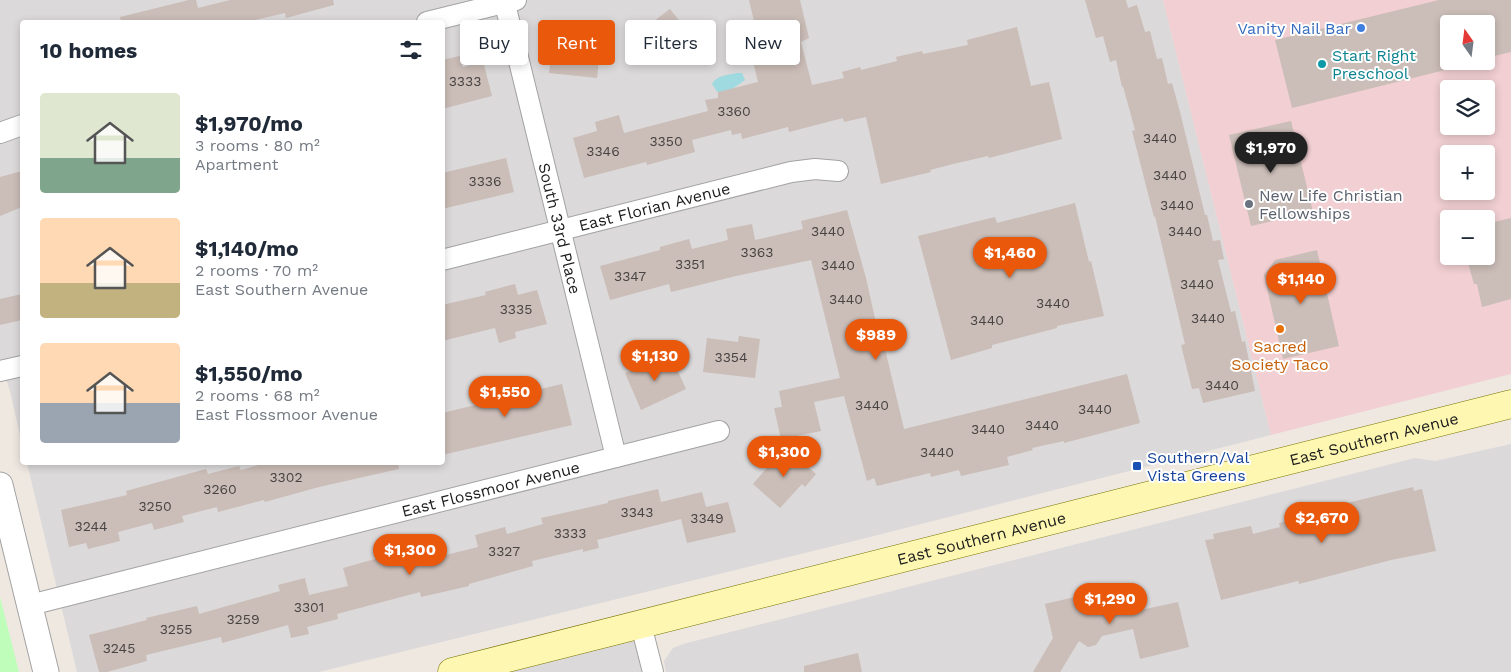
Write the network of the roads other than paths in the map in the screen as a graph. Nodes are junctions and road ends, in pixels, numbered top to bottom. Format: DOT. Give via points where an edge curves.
graph roads {
  1 [pos="508,1"];
  2 [pos="435,20"];
  3 [pos="20,126"];
  4 [pos="0,133"];
  5 [pos="838,171"];
  6 [pos="560,230"];
  7 [pos="445,259"];
  8 [pos="20,366"];
  9 [pos="0,371"];
  10 [pos="1511,404"];
  11 [pos="719,431"];
  12 [pos="616,457"];
  13 [pos="0,485"];
  14 [pos="30,605"];
  15 [pos="641,624"];
  16 [pos="46,672"];
  17 [pos="452,672"];
  18 [pos="652,672"];
  1 -- 2 [label="street"];
  1 -- 6 [label="street, South 33rd Place"];
  3 -- 4 [label="street"];
  5 -- 6 [label="street, East Florian Avenue" via="814,169 791,172"];
  6 -- 7 [label="street, East Florian Avenue"];
  6 -- 12 [label="street, South 33rd Place"];
  8 -- 9 [label="street"];
  10 -- 15 [label="main road, East Southern Avenue"];
  11 -- 12 [label="street, East Flossmoor Avenue"];
  12 -- 14 [label="street, East Flossmoor Avenue"];
  13 -- 14 [label="street"];
  14 -- 16 [label="street"];
  15 -- 17 [label="main road, East Southern Avenue"];
  15 -- 18 [label="street"];
}
